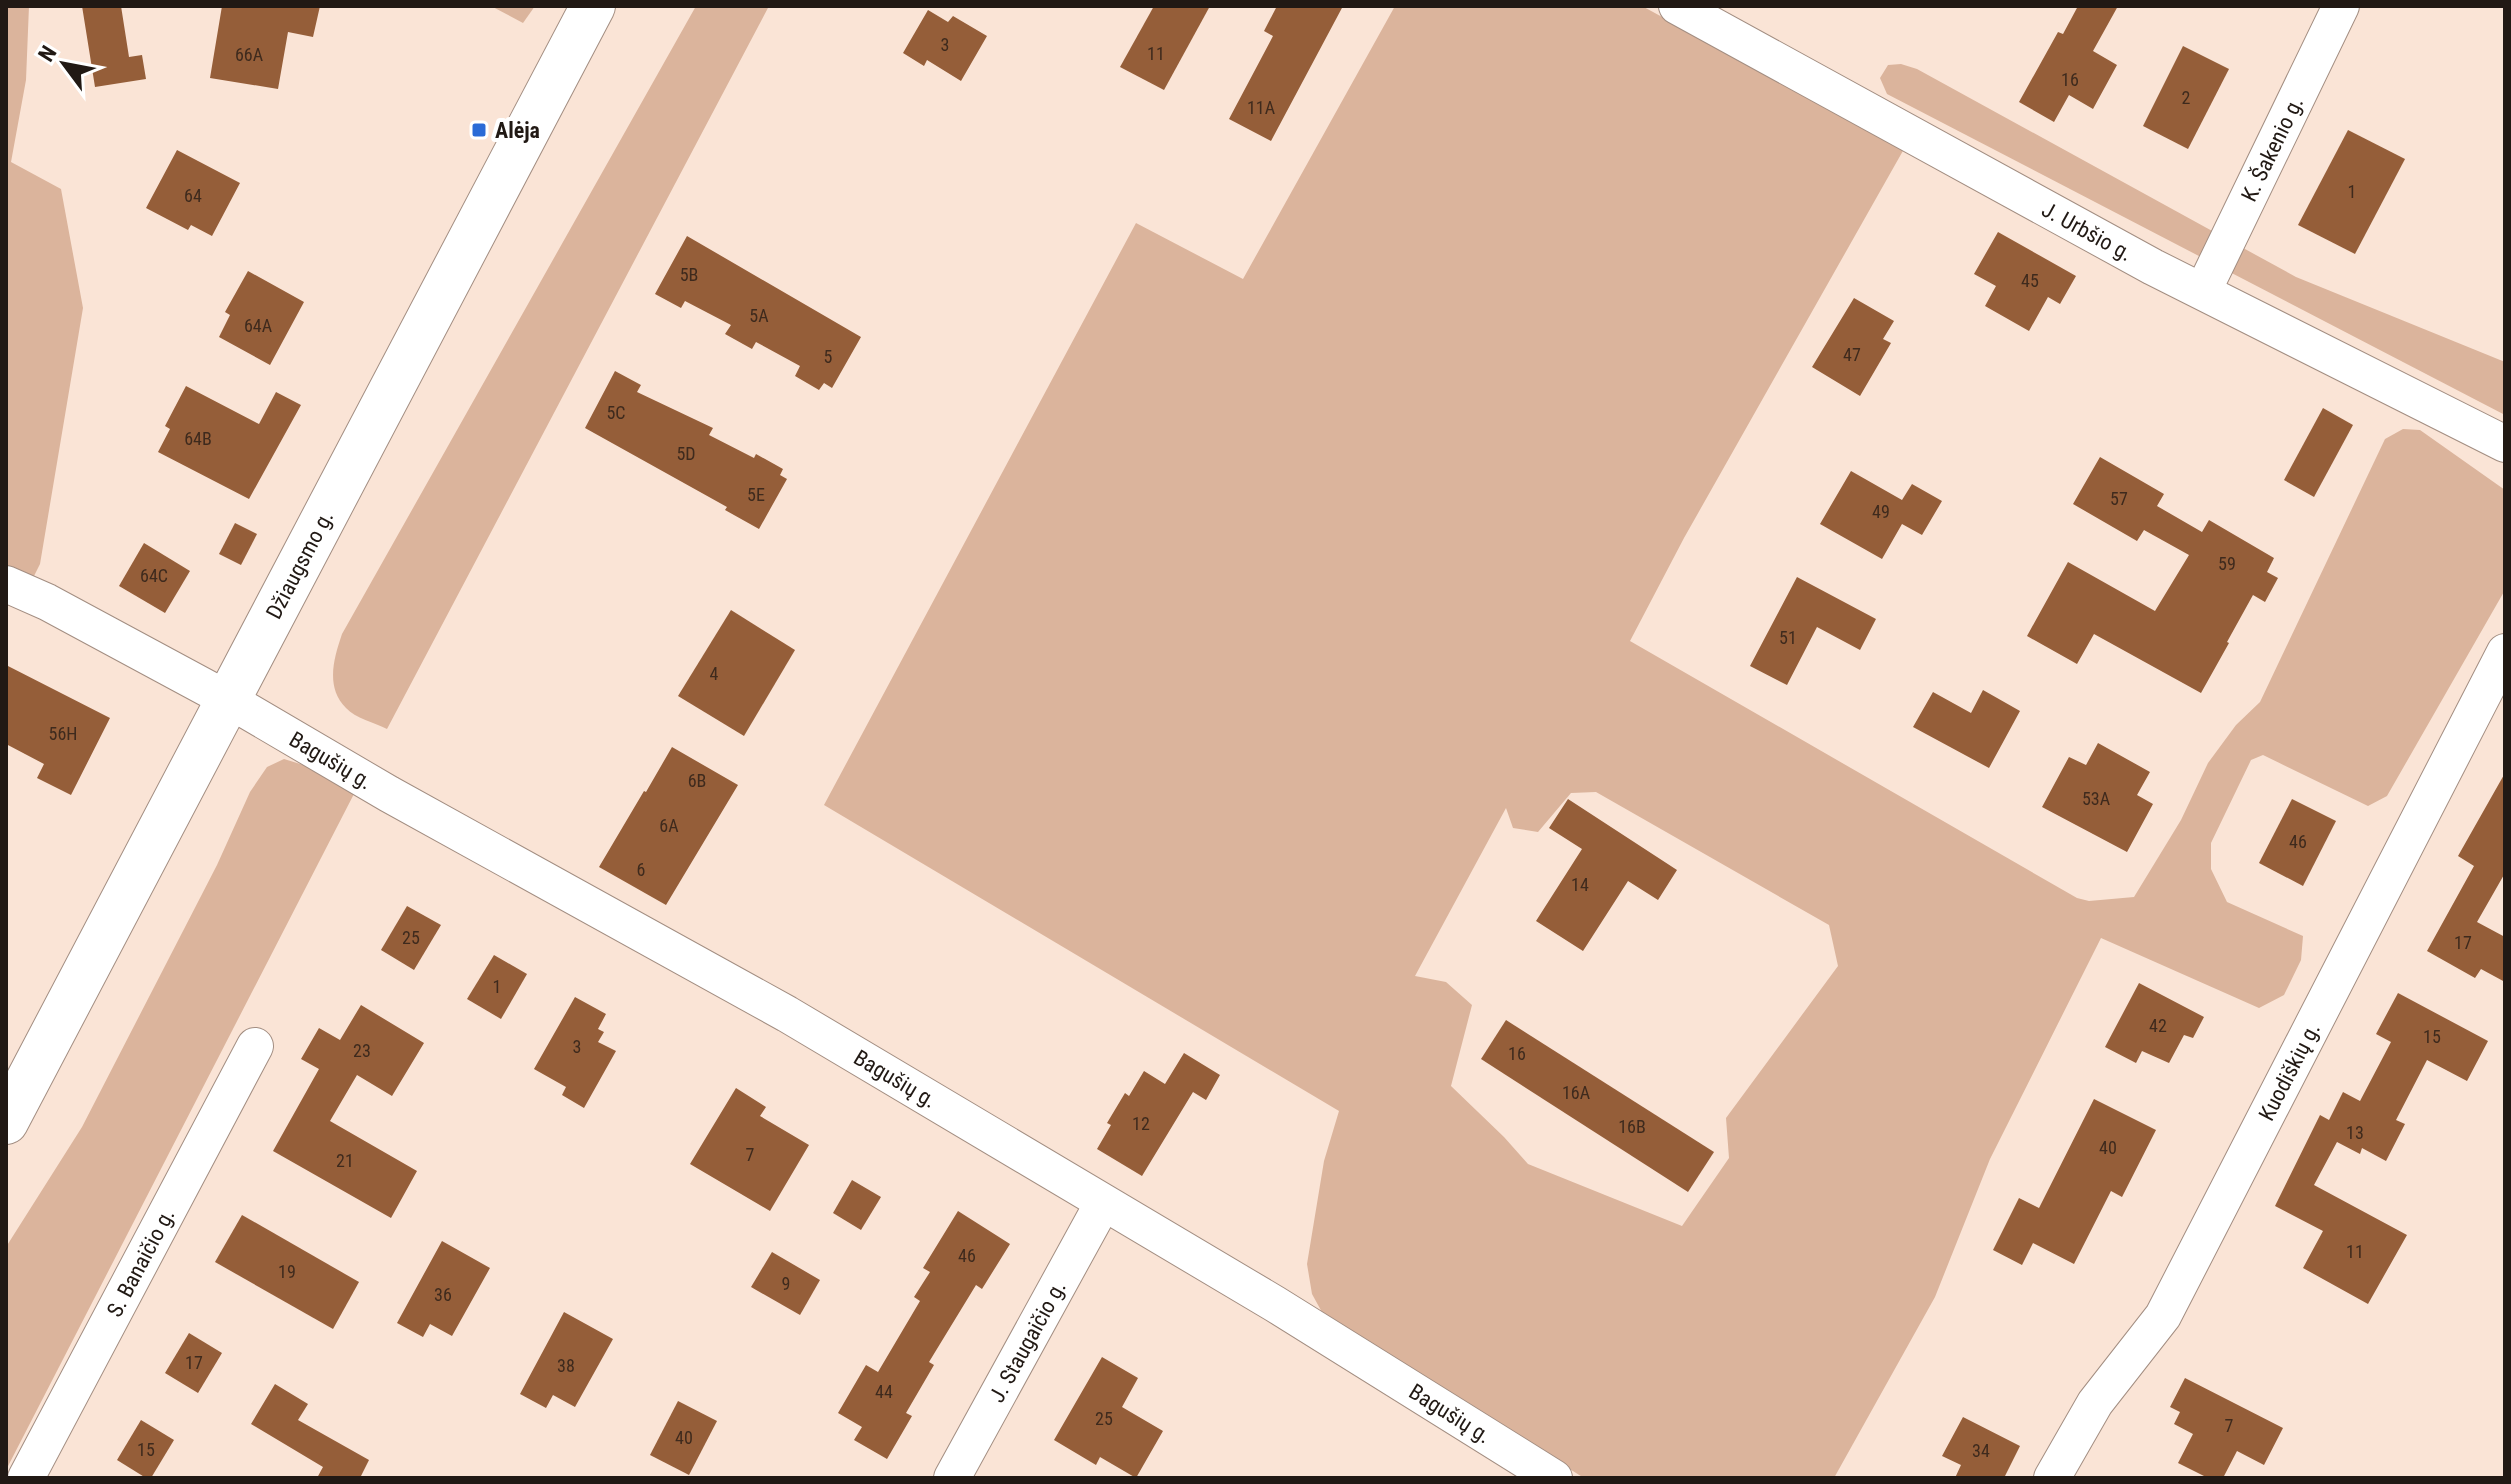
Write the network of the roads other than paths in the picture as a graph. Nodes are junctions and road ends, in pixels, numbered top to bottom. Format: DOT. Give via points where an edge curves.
graph roads {
  1 [pos="593,6"];
  2 [pos="1677,6"];
  3 [pos="2341,6"];
  4 [pos="2203,291"];
  5 [pos="2505,444"];
  6 [pos="6,584"];
  7 [pos="2505,652"];
  8 [pos="227,699"];
  9 [pos="255,1046"];
  10 [pos="6,1122"];
  11 [pos="1103,1203"];
  12 [pos="26,1478"];
  13 [pos="952,1478"];
  14 [pos="1554,1478"];
  15 [pos="2052,1478"];
  1 -- 8 [label="street, Džiaugsmo g."];
  2 -- 4 [label="street, J. Urbšio g."];
  3 -- 4 [label="street, K. Šakenio g."];
  4 -- 5 [label="street, J. Urbšio g."];
  6 -- 8 [label="street, Bagušių g."];
  7 -- 15 [label="street, Kuodiškių g." via="2163,1316 2095,1403"];
  8 -- 10 [label="street, Džiaugsmo g."];
  8 -- 11 [label="street, Bagušių g." via="787,1014"];
  9 -- 12 [label="street, S. Banaičio g."];
  11 -- 13 [label="street, J. Staugaičio g."];
  11 -- 14 [label="street, Bagušių g."];
}
